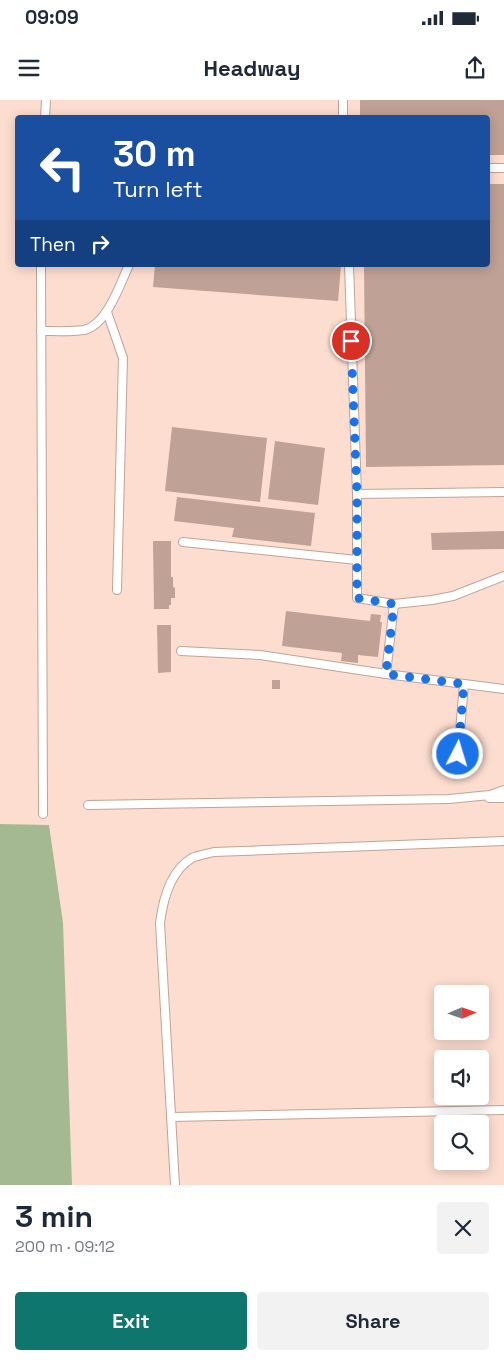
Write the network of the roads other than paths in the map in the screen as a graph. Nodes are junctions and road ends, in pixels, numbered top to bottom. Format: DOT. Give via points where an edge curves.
graph roads {
  1 [pos="46,100"];
  2 [pos="343,100"];
  3 [pos="45,115"];
  4 [pos="343,115"];
  5 [pos="490,168"];
  6 [pos="504,168"];
  7 [pos="41,267"];
  8 [pos="128,267"];
  9 [pos="349,267"];
  10 [pos="107,312"];
  11 [pos="41,331"];
  12 [pos="504,492"];
  13 [pos="357,494"];
  14 [pos="183,542"];
  15 [pos="357,560"];
  16 [pos="504,576"];
  17 [pos="117,590"];
  18 [pos="394,604"];
  19 [pos="181,652"];
  20 [pos="386,674"];
  21 [pos="464,684"];
  22 [pos="504,689"];
  23 [pos="458,754"];
  24 [pos="504,790"];
  25 [pos="504,798"];
  26 [pos="449,799"];
  27 [pos="88,805"];
  28 [pos="43,814"];
  29 [pos="504,841"];
  30 [pos="504,1110"];
  31 [pos="171,1117"];
  32 [pos="175,1185"];
  1 -- 3 [label="lane"];
  2 -- 4 [label="lane"];
  5 -- 6 [label="lane"];
  7 -- 11 [label="lane"];
  8 -- 10 [label="lane"];
  9 -- 13 [label="lane"];
  10 -- 11 [label="lane" via="95,325 84,330"];
  10 -- 17 [label="lane" via="123,358"];
  11 -- 28 [label="lane"];
  12 -- 13 [label="lane"];
  13 -- 15 [label="lane"];
  14 -- 15 [label="lane"];
  15 -- 18 [label="lane" via="357,598"];
  16 -- 18 [label="lane" via="453,596"];
  18 -- 20 [label="lane"];
  19 -- 20 [label="lane" via="260,655"];
  20 -- 21 [label="lane"];
  21 -- 22 [label="lane"];
  21 -- 23 [label="lane"];
  24 -- 26 [label="lane"];
  25 -- 26 [label="lane"];
  26 -- 27 [label="lane"];
  29 -- 31 [label="lane" via="237,850 192,858 170,882 160,923"];
  30 -- 31 [label="lane"];
  31 -- 32 [label="lane"];
}
